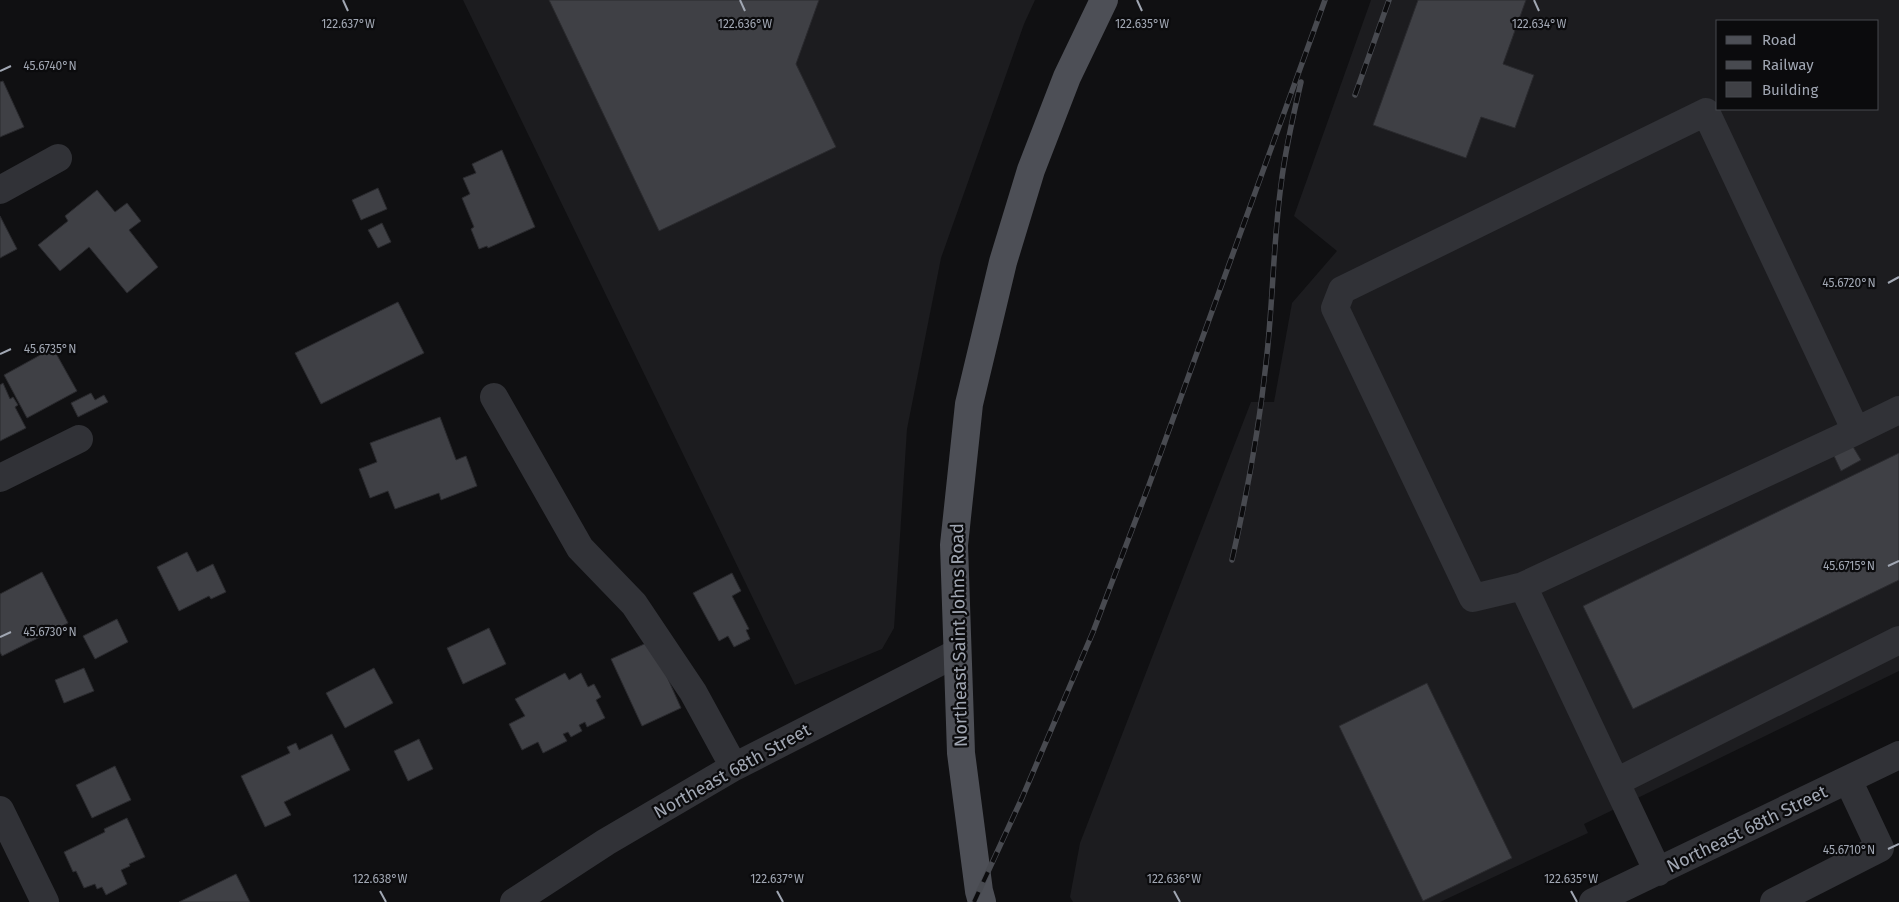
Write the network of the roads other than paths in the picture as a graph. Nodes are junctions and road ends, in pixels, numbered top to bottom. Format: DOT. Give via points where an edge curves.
graph roads {
  1 [pos="1104,0"];
  2 [pos="58,158"];
  3 [pos="0,190"];
  4 [pos="494,397"];
  5 [pos="1899,410"];
  6 [pos="1856,431"];
  7 [pos="79,439"];
  8 [pos="0,478"];
  9 [pos="1523,586"];
  10 [pos="1899,640"];
  11 [pos="957,653"];
  12 [pos="1899,754"];
  13 [pos="734,767"];
  14 [pos="1848,780"];
  15 [pos="1616,782"];
  16 [pos="0,810"];
  17 [pos="1890,844"];
  18 [pos="1658,872"];
  19 [pos="45,902"];
  20 [pos="514,902"];
  21 [pos="982,902"];
  22 [pos="1594,902"];
  23 [pos="1774,902"];
  1 -- 11 [label="main road, Northeast Saint Johns Road" via="1067,77 1031,170 1003,262 972,395 954,545"];
  2 -- 3 [label="street"];
  4 -- 13 [label="street" via="580,548 634,604 693,692"];
  5 -- 6 [label="street"];
  6 -- 9 [label="street"];
  6 -- 9 [label="street" via="1706,112 1342,290 1335,308 1473,598"];
  7 -- 8 [label="street"];
  9 -- 15 [label="street"];
  10 -- 15 [label="street"];
  11 -- 13 [label="street, Northeast 68th Street"];
  11 -- 21 [label="main road, Northeast Saint Johns Road" via="961,752"];
  12 -- 14 [label="street, Northeast 68th Street"];
  13 -- 20 [label="street, Northeast 68th Street" via="606,842"];
  14 -- 17 [label="street"];
  14 -- 18 [label="street, Northeast 68th Street"];
  15 -- 18 [label="street"];
  16 -- 19 [label="street"];
  17 -- 23 [label="street"];
  18 -- 22 [label="street, Northeast 68th Street"];
}
